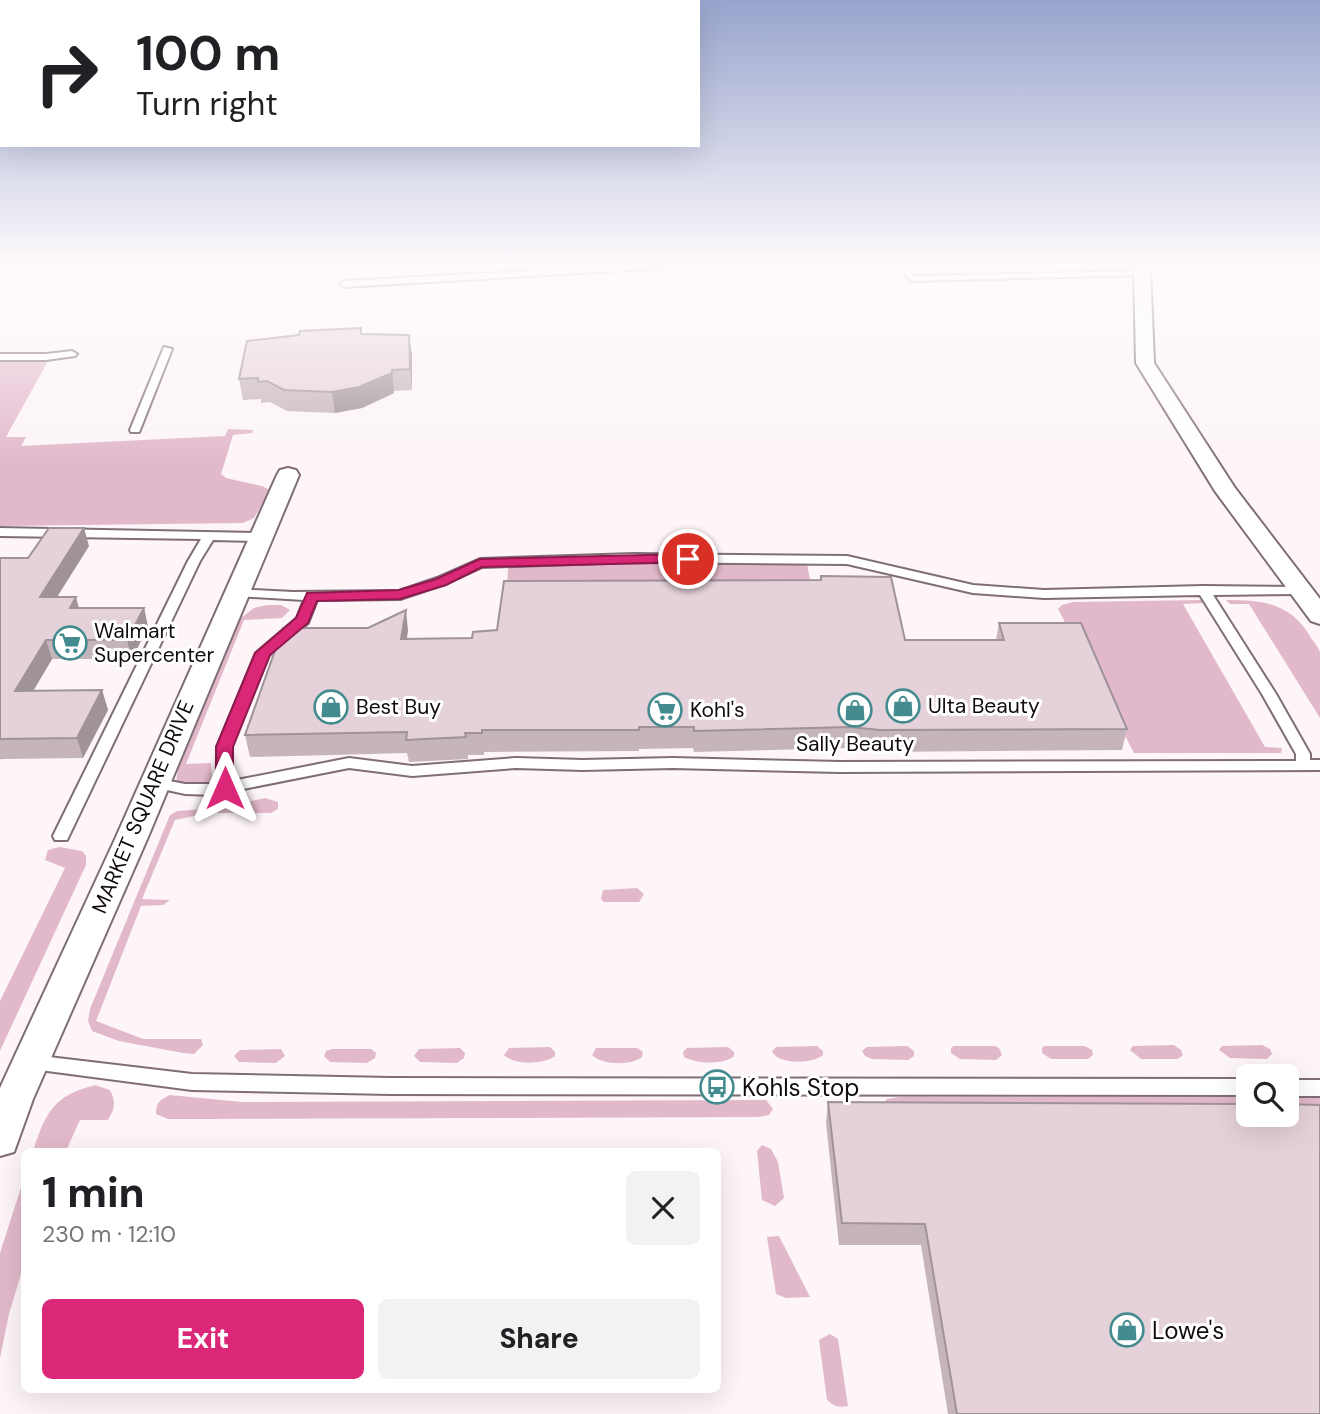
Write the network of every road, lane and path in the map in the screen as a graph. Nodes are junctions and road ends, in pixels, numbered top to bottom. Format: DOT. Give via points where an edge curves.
graph roads {
  1 [pos="1144,332"];
  2 [pos="167,349"];
  3 [pos="72,354"];
  4 [pos="0,357"];
  5 [pos="135,430"];
  6 [pos="288,475"];
  7 [pos="0,532"];
  8 [pos="209,536"];
  9 [pos="261,537"];
  10 [pos="1203,590"];
  11 [pos="1311,590"];
  12 [pos="237,592"];
  13 [pos="312,596"];
  14 [pos="1320,616"];
  15 [pos="1303,765"];
  16 [pos="1320,765"];
  17 [pos="154,783"];
  18 [pos="225,788"];
  19 [pos="61,836"];
  20 [pos="31,1062"];
  21 [pos="1236,1087"];
  22 [pos="1299,1088"];
  23 [pos="1320,1088"];
  24 [pos="0,1140"];
  1 -- 11 [label="street" via="1145,363 1226,491"];
  2 -- 5 [label="lane"];
  3 -- 4 [label="lane"];
  6 -- 9 [label="street, MARKET SQUARE DRIVE"];
  7 -- 8 [label="lane"];
  8 -- 9 [label="lane"];
  8 -- 19 [label="lane"];
  9 -- 12 [label="street, MARKET SQUARE DRIVE"];
  10 -- 11 [label="lane"];
  10 -- 13 [label="lane" via="1044,594 973,589 847,560 634,558 480,563 400,595"];
  10 -- 15 [label="lane" via="1269,694 1303,754"];
  11 -- 14 [label="street"];
  12 -- 13 [label="lane"];
  12 -- 17 [label="street, MARKET SQUARE DRIVE"];
  13 -- 18 [label="lane" via="303,620 263,653 224,747"];
  15 -- 16 [label="lane"];
  15 -- 18 [label="lane" via="516,763 412,771 349,763"];
  17 -- 18 [label="lane" via="185,789"];
  17 -- 20 [label="street, MARKET SQUARE DRIVE"];
  20 -- 21 [label="lane" via="192,1082"];
  20 -- 24 [label="street, MARKET SQUARE DRIVE"];
  22 -- 23 [label="lane"];
}
